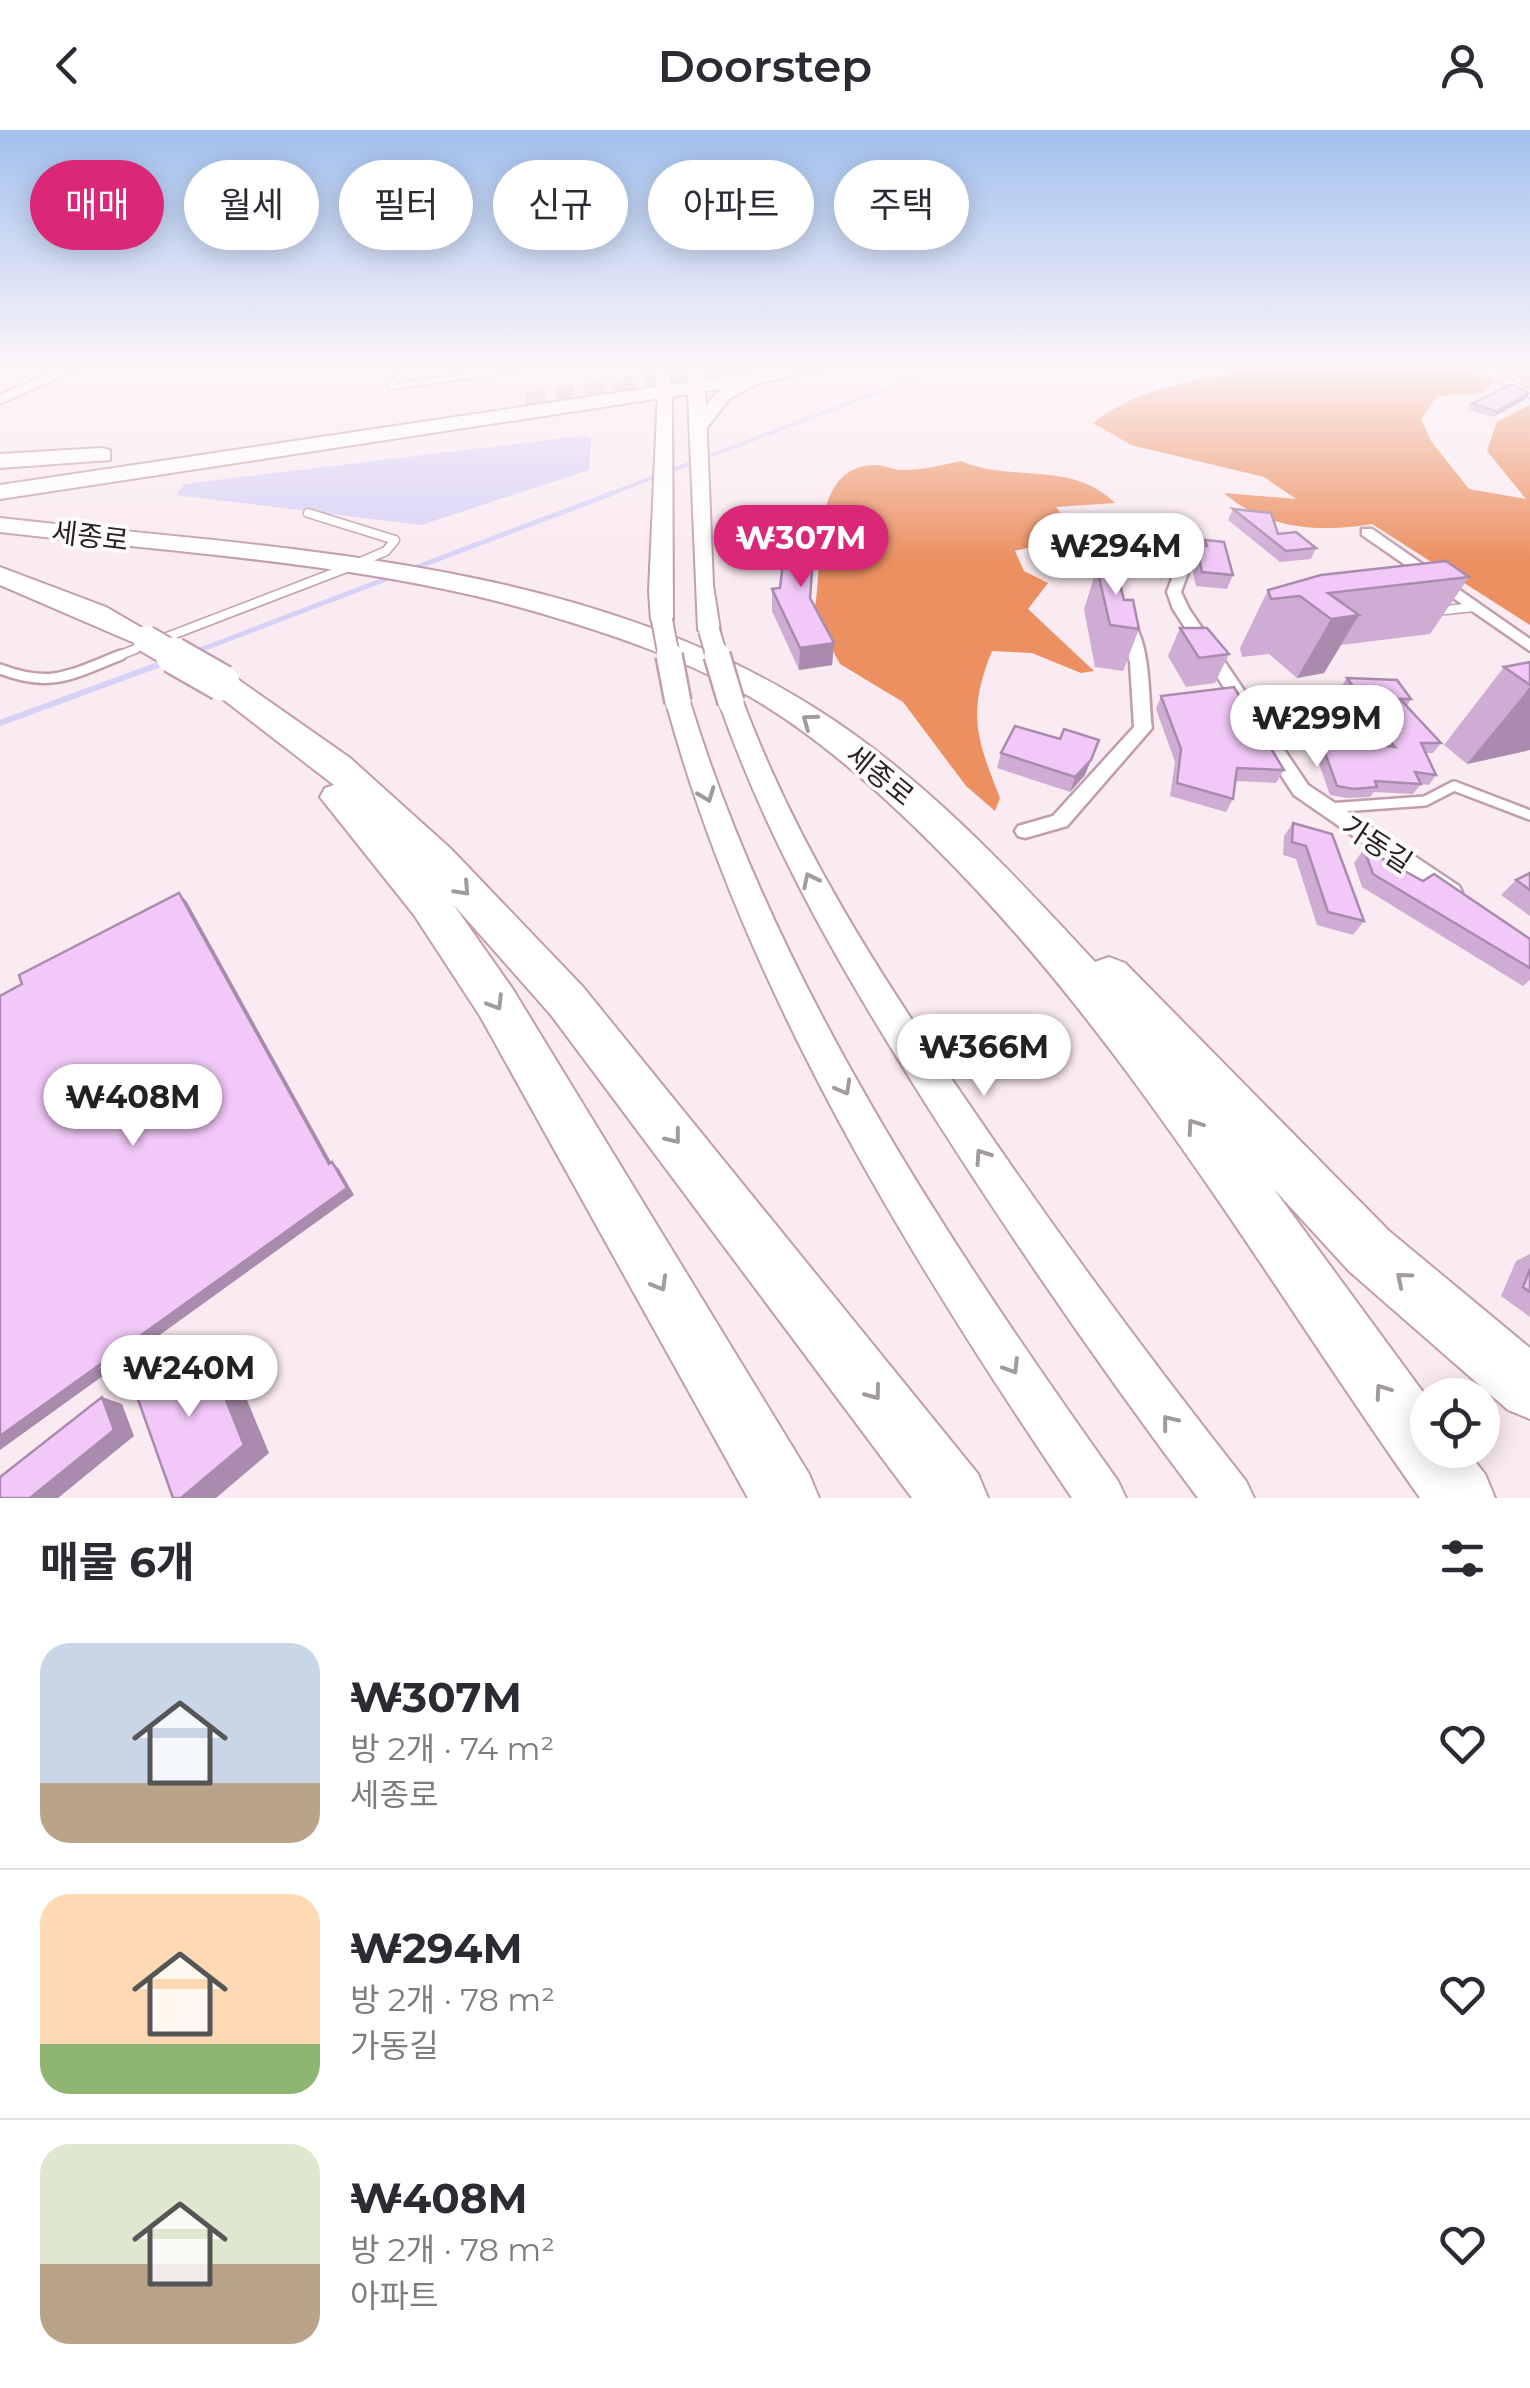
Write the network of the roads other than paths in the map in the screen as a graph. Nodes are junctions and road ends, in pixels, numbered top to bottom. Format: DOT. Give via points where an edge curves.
graph roads {
  1 [pos="320,433"];
  2 [pos="365,433"];
  3 [pos="661,433"];
  4 [pos="699,434"];
  5 [pos="2,461"];
  6 [pos="0,492"];
  7 [pos="308,513"];
  8 [pos="0,525"];
  9 [pos="1367,532"];
  10 [pos="1168,546"];
  11 [pos="349,568"];
  12 [pos="0,575"];
  13 [pos="1474,607"];
  14 [pos="1425,612"];
  15 [pos="1124,620"];
  16 [pos="1530,646"];
  17 [pos="0,669"];
  18 [pos="241,696"];
  19 [pos="1322,809"];
  20 [pos="1530,816"];
  21 [pos="941,824"];
  22 [pos="1025,830"];
  23 [pos="1464,901"];
  24 [pos="1530,1388"];
  25 [pos="784,1498"];
  26 [pos="954,1498"];
  27 [pos="1101,1498"];
  28 [pos="1230,1498"];
  29 [pos="1461,1498"];
  1 -- 5 [label="highway"];
  2 -- 6 [label="highway"];
  3 -- 27 [label="street, one-way, bridge" via="662,620 678,702 766,950 890,1168 1036,1406"];
  28 -- 4 [label="street, one-way, bridge" via="1120,1360 836,934 745,745 710,630"];
  7 -- 11 [label="lane" via="395,540 386,552"];
  8 -- 11 [label="highway, 세종로"];
  9 -- 13 [label="street"];
  10 -- 19 [label="street, 가동길" via="1182,570 1174,592 1225,691 1272,740 1301,790"];
  11 -- 17 [label="lane" via="53,681"];
  21 -- 11 [label="highway, 세종로, one-way" via="800,714 756,688 592,620 462,584"];
  12 -- 18 [label="highway, bridge" via="96,613"];
  13 -- 14 [label="lane"];
  13 -- 16 [label="street"];
  15 -- 22 [label="street" via="1140,652 1148,701 1143,728 1060,821"];
  18 -- 25 [label="highway, one-way" via="430,904 485,986"];
  18 -- 26 [label="highway, one-way" via="337,768 437,860 567,1002"];
  19 -- 20 [label="lane, 가동길" via="1409,804 1454,786"];
  19 -- 23 [label="street, 가동길"];
  24 -- 21 [label="highway, one-way" via="1369,1251 1046,911"];
  29 -- 21 [label="highway, 세종로, one-way" via="1153,1068 1028,914"];
}
